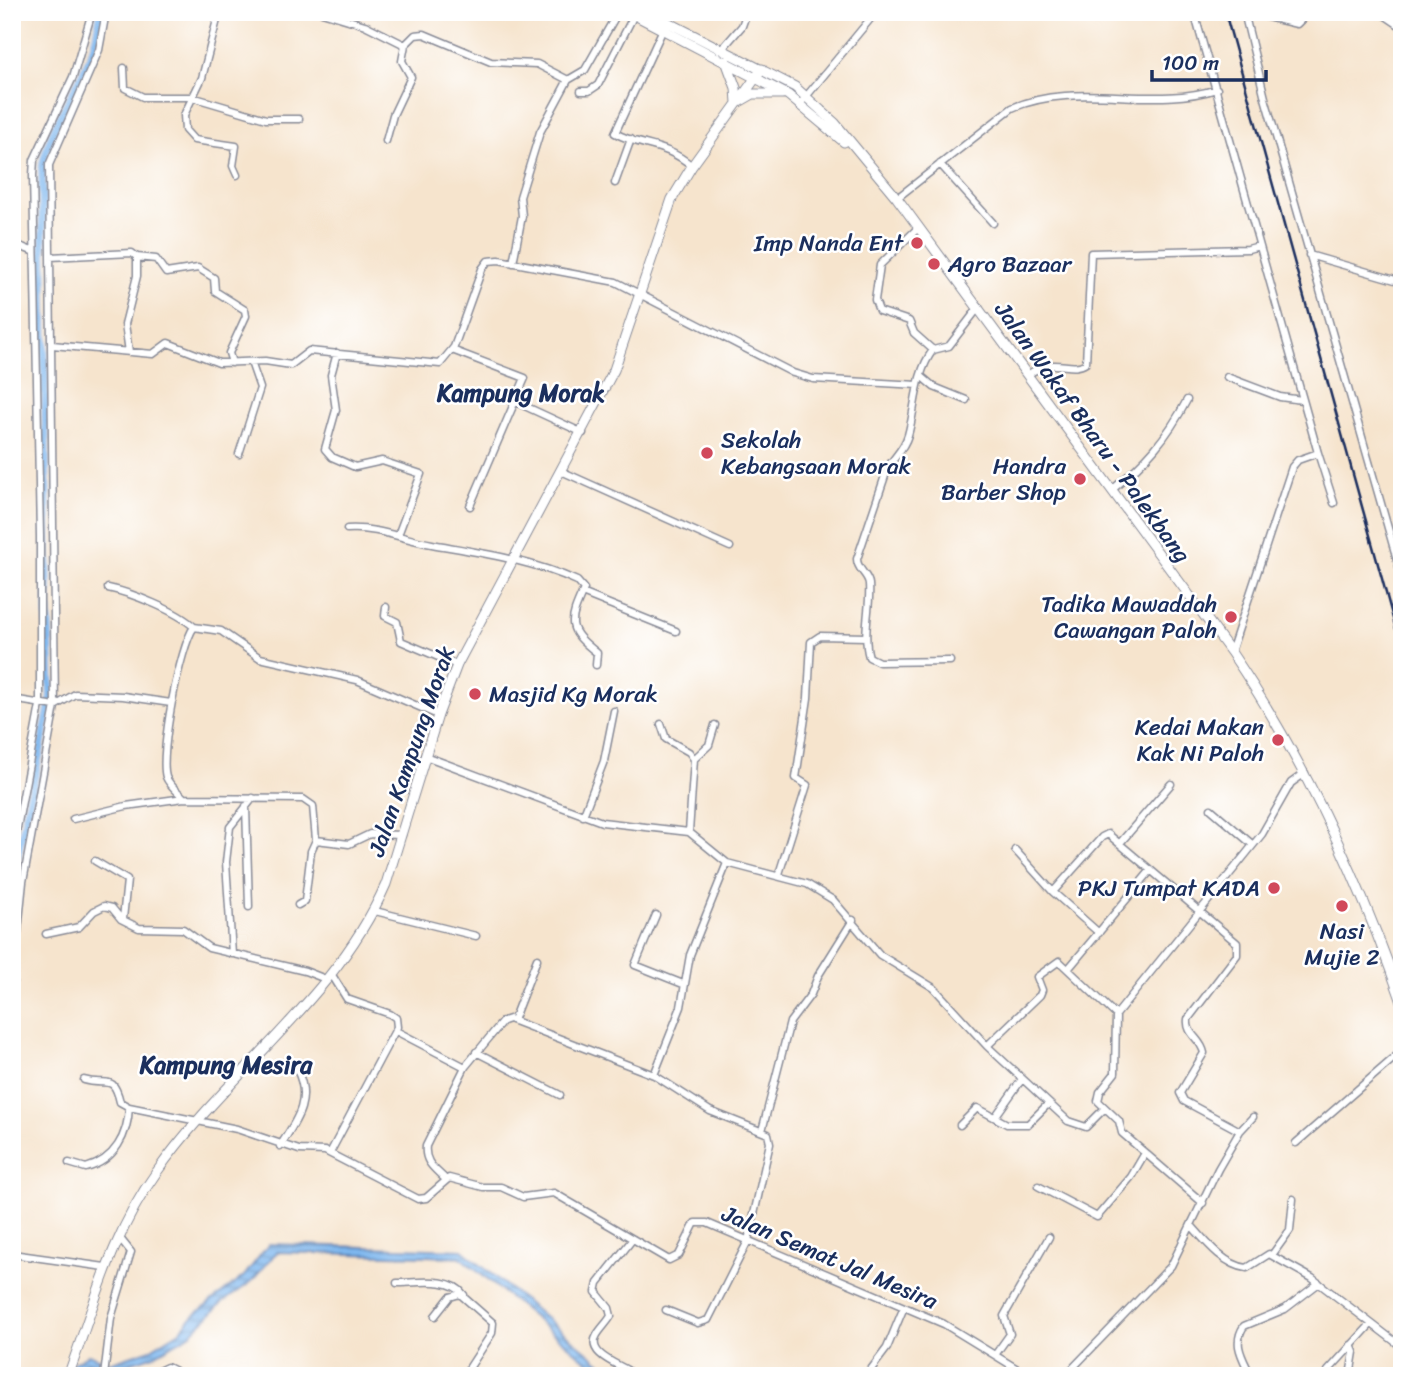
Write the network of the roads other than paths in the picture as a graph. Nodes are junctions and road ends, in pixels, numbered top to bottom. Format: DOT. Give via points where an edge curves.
graph roads {
  1 [pos="92,12"];
  2 [pos="106,12"];
  3 [pos="219,12"];
  4 [pos="322,12"];
  5 [pos="618,12"];
  6 [pos="648,12"];
  7 [pos="747,12"];
  8 [pos="876,12"];
  9 [pos="1194,12"];
  10 [pos="1245,12"];
  11 [pos="1309,12"];
  12 [pos="1380,12"];
  13 [pos="631,14"];
  14 [pos="1402,27"];
  15 [pos="663,29"];
  16 [pos="405,45"];
  17 [pos="722,49"];
  18 [pos="726,61"];
  19 [pos="124,68"];
  20 [pos="759,72"];
  21 [pos="568,80"];
  22 [pos="1217,89"];
  23 [pos="581,91"];
  24 [pos="788,95"];
  25 [pos="192,97"];
  26 [pos="803,100"];
  27 [pos="737,103"];
  28 [pos="299,119"];
  29 [pos="631,139"];
  30 [pos="386,141"];
  31 [pos="940,164"];
  32 [pos="692,166"];
  33 [pos="237,175"];
  34 [pos="615,183"];
  35 [pos="897,198"];
  36 [pos="993,223"];
  37 [pos="919,227"];
  38 [pos="12,243"];
  39 [pos="1259,246"];
  40 [pos="32,251"];
  41 [pos="1309,256"];
  42 [pos="50,257"];
  43 [pos="137,257"];
  44 [pos="513,263"];
  45 [pos="1402,282"];
  46 [pos="640,295"];
  47 [pos="979,307"];
  48 [pos="52,345"];
  49 [pos="933,349"];
  50 [pos="452,350"];
  51 [pos="129,352"];
  52 [pos="337,353"];
  53 [pos="251,362"];
  54 [pos="232,363"];
  55 [pos="1028,375"];
  56 [pos="921,376"];
  57 [pos="1227,377"];
  58 [pos="918,386"];
  59 [pos="966,400"];
  60 [pos="1187,400"];
  61 [pos="1302,400"];
  62 [pos="516,402"];
  63 [pos="583,433"];
  64 [pos="1318,453"];
  65 [pos="239,454"];
  66 [pos="561,471"];
  67 [pos="1112,490"];
  68 [pos="1334,503"];
  69 [pos="470,506"];
  70 [pos="348,529"];
  71 [pos="398,535"];
  72 [pos="730,548"];
  73 [pos="513,560"];
  74 [pos="1402,577"];
  75 [pos="108,588"];
  76 [pos="582,593"];
  77 [pos="386,607"];
  78 [pos="194,627"];
  79 [pos="676,631"];
  80 [pos="866,637"];
  81 [pos="1231,652"];
  82 [pos="950,661"];
  83 [pos="596,664"];
  84 [pos="457,665"];
  85 [pos="12,699"];
  86 [pos="172,703"];
  87 [pos="41,705"];
  88 [pos="54,706"];
  89 [pos="614,711"];
  90 [pos="438,715"];
  91 [pos="660,724"];
  92 [pos="716,725"];
  93 [pos="425,756"];
  94 [pos="694,759"];
  95 [pos="1305,773"];
  96 [pos="1171,783"];
  97 [pos="184,798"];
  98 [pos="253,798"];
  99 [pos="246,806"];
  100 [pos="1211,809"];
  101 [pos="583,816"];
  102 [pos="73,819"];
  103 [pos="689,832"];
  104 [pos="402,835"];
  105 [pos="316,840"];
  106 [pos="1120,843"];
  107 [pos="1253,845"];
  108 [pos="1015,850"];
  109 [pos="12,855"];
  110 [pos="95,862"];
  111 [pos="727,863"];
  112 [pos="1152,870"];
  113 [pos="779,874"];
  114 [pos="1053,892"];
  115 [pos="298,905"];
  116 [pos="249,907"];
  117 [pos="1199,909"];
  118 [pos="375,911"];
  119 [pos="656,915"];
  120 [pos="853,920"];
  121 [pos="123,921"];
  122 [pos="1099,933"];
  123 [pos="46,934"];
  124 [pos="476,936"];
  125 [pos="232,954"];
  126 [pos="537,960"];
  127 [pos="1069,968"];
  128 [pos="330,978"];
  129 [pos="683,984"];
  130 [pos="12,989"];
  131 [pos="1402,1002"];
  132 [pos="1116,1015"];
  133 [pos="514,1018"];
  134 [pos="396,1031"];
  135 [pos="987,1046"];
  136 [pos="1402,1051"];
  137 [pos="477,1052"];
  138 [pos="465,1066"];
  139 [pos="297,1070"];
  140 [pos="654,1075"];
  141 [pos="1022,1079"];
  142 [pos="84,1080"];
  143 [pos="560,1095"];
  144 [pos="1048,1104"];
  145 [pos="129,1107"];
  146 [pos="1105,1108"];
  147 [pos="995,1116"];
  148 [pos="1253,1117"];
  149 [pos="197,1120"];
  150 [pos="961,1125"];
  151 [pos="762,1131"];
  152 [pos="1240,1131"];
  153 [pos="1296,1143"];
  154 [pos="280,1146"];
  155 [pos="330,1153"];
  156 [pos="1144,1153"];
  157 [pos="69,1163"];
  158 [pos="445,1179"];
  159 [pos="1038,1186"];
  160 [pos="1293,1199"];
  161 [pos="1203,1203"];
  162 [pos="1191,1225"];
  163 [pos="119,1237"];
  164 [pos="1049,1237"];
  165 [pos="632,1240"];
  166 [pos="748,1241"];
  167 [pos="12,1254"];
  168 [pos="1272,1255"];
  169 [pos="105,1267"];
  170 [pos="397,1283"];
  171 [pos="1319,1283"];
  172 [pos="465,1297"];
  173 [pos="904,1307"];
  174 [pos="666,1310"];
  175 [pos="435,1316"];
  176 [pos="1371,1324"];
  177 [pos="1351,1345"];
  178 [pos="1402,1347"];
  179 [pos="995,1355"];
  180 [pos="627,1370"];
  181 [pos="1328,1371"];
  182 [pos="68,1376"];
  183 [pos="104,1376"];
  184 [pos="148,1376"];
  185 [pos="185,1376"];
  186 [pos="464,1376"];
  187 [pos="866,1376"];
  188 [pos="1028,1376"];
  189 [pos="1065,1376"];
  190 [pos="1251,1376"];
  191 [pos="1350,1376"];
  1 -- 40 [label="street" via="74,77 34,160"];
  2 -- 42 [label="street" via="99,50 50,160"];
  3 -- 25 [label="street" via="202,78"];
  4 -- 16 [label="street" via="365,25"];
  5 -- 21 [label="street" via="585,70"];
  6 -- 17 [label="main road, Jalan Wakaf Bharu - Palekbang"];
  7 -- 17 [label="street"];
  8 -- 26 [label="street"];
  9 -- 22 [label="street"];
  10 -- 11 [label="street" via="1297,24"];
  10 -- 41 [label="street"];
  12 -- 14 [label="street"];
  13 -- 15 [label="main road, Jalan Wakaf Bharu - Palekbang"];
  13 -- 23 [label="street" via="598,85"];
  15 -- 18 [label="main road, Jalan Wakaf Bharu - Palekbang"];
  15 -- 29 [label="street" via="615,133"];
  16 -- 21 [label="street" via="415,35 424,34 491,62 537,64"];
  16 -- 30 [label="street" via="402,61 411,77"];
  17 -- 20 [label="main road, Jalan Wakaf Bharu - Palekbang"];
  18 -- 20 [label="main road, Jalan Wakaf Bharu - Palekbang"];
  18 -- 27 [label="main road"];
  19 -- 25 [label="street" via="125,88 132,94"];
  20 -- 24 [label="main road, Jalan Wakaf Bharu - Palekbang"];
  20 -- 26 [label="main road, Jalan Wakaf Bharu - Palekbang"];
  20 -- 27 [label="main road, Jalan Kampung Morak"];
  21 -- 44 [label="street" via="540,132 520,197 522,216"];
  22 -- 31 [label="street" via="1181,97 1032,99 1012,108"];
  22 -- 39 [label="street"];
  24 -- 26 [label="main road, Jalan Wakaf Bharu - Palekbang"];
  24 -- 27 [label="main road" via="753,94"];
  25 -- 28 [label="street" via="265,119"];
  25 -- 33 [label="street" via="184,115 188,136 236,146 233,166"];
  26 -- 35 [label="main road, Jalan Wakaf Bharu - Palekbang"];
  27 -- 32 [label="main road, Jalan Kampung Morak"];
  29 -- 32 [label="street" via="669,150"];
  29 -- 34 [label="street"];
  31 -- 35 [label="street"];
  31 -- 36 [label="street"];
  32 -- 46 [label="main road, Jalan Kampung Morak" via="666,214"];
  35 -- 37 [label="main road, Jalan Wakaf Bharu - Palekbang"];
  37 -- 47 [label="main road, Jalan Wakaf Bharu - Palekbang"];
  37 -- 49 [label="street" via="883,260 875,300 879,311 909,321 914,333"];
  38 -- 40 [label="street"];
  39 -- 55 [label="street" via="1091,253 1086,363 1074,367 1053,363"];
  39 -- 61 [label="street"];
  40 -- 87 [label="street"];
  41 -- 45 [label="street"];
  41 -- 74 [label="street"];
  42 -- 43 [label="street" via="132,253"];
  42 -- 48 [label="street"];
  43 -- 51 [label="street" via="125,324"];
  43 -- 54 [label="street" via="156,259 166,273 197,267 214,278 216,292 245,310 229,353"];
  44 -- 46 [label="street" via="596,276"];
  44 -- 50 [label="street" via="493,260 485,264"];
  46 -- 58 [label="street" via="793,373 813,379"];
  46 -- 63 [label="main road, Jalan Kampung Morak" via="614,370"];
  47 -- 49 [label="street" via="949,346"];
  47 -- 55 [label="main road, Jalan Wakaf Bharu - Palekbang"];
  48 -- 51 [label="street"];
  48 -- 88 [label="street"];
  49 -- 56 [label="street"];
  50 -- 52 [label="street" via="434,365"];
  50 -- 62 [label="street" via="525,376"];
  51 -- 54 [label="street" via="155,354 168,343 219,363"];
  52 -- 53 [label="street" via="308,351 290,365"];
  52 -- 71 [label="street" via="331,375 337,400 325,449 355,467 382,461 421,474"];
  53 -- 54 [label="street"];
  53 -- 65 [label="street" via="260,388"];
  55 -- 67 [label="main road, Jalan Wakaf Bharu - Palekbang"];
  56 -- 58 [label="street"];
  56 -- 59 [label="street"];
  57 -- 61 [label="street" via="1280,397"];
  58 -- 80 [label="street" via="908,435 888,467 858,553 857,565 869,581"];
  60 -- 67 [label="street" via="1149,459"];
  61 -- 64 [label="street"];
  62 -- 63 [label="street"];
  62 -- 69 [label="street"];
  63 -- 66 [label="main road, Jalan Kampung Morak"];
  64 -- 68 [label="street"];
  64 -- 81 [label="street" via="1292,467"];
  66 -- 72 [label="street"];
  66 -- 73 [label="main road, Jalan Kampung Morak"];
  67 -- 81 [label="main road, Jalan Wakaf Bharu - Palekbang"];
  70 -- 71 [label="street"];
  71 -- 73 [label="street"];
  73 -- 76 [label="street" via="577,581"];
  73 -- 84 [label="main road, Jalan Kampung Morak"];
  75 -- 78 [label="street" via="183,617"];
  76 -- 79 [label="street"];
  76 -- 83 [label="street" via="571,622 577,638 597,653"];
  77 -- 84 [label="street" via="385,616 397,622 403,643"];
  78 -- 86 [label="street"];
  78 -- 90 [label="street" via="221,631 260,658 357,680"];
  80 -- 82 [label="street" via="873,661"];
  80 -- 113 [label="street" via="820,636 811,642 796,778 807,785"];
  81 -- 95 [label="main road, Jalan Wakaf Bharu - Palekbang" via="1271,710"];
  84 -- 90 [label="main road, Jalan Kampung Morak"];
  85 -- 87 [label="street"];
  86 -- 88 [label="street" via="75,694"];
  86 -- 97 [label="street" via="165,768 167,779"];
  87 -- 88 [label="street"];
  87 -- 109 [label="street"];
  88 -- 130 [label="street" via="23,882"];
  89 -- 101 [label="street" via="604,761"];
  90 -- 93 [label="main road, Jalan Kampung Morak"];
  91 -- 94 [label="street" via="666,739"];
  92 -- 94 [label="street" via="709,745"];
  93 -- 101 [label="street"];
  93 -- 104 [label="main road, Jalan Kampung Morak"];
  94 -- 103 [label="street"];
  95 -- 107 [label="street" via="1291,783"];
  95 -- 131 [label="main road, Jalan Wakaf Bharu - Palekbang"];
  96 -- 106 [label="street"];
  97 -- 98 [label="street"];
  97 -- 102 [label="street"];
  98 -- 99 [label="street"];
  98 -- 105 [label="street" via="307,800 313,806"];
  99 -- 116 [label="street"];
  99 -- 125 [label="street" via="231,825 226,861"];
  100 -- 107 [label="street"];
  101 -- 103 [label="street"];
  103 -- 111 [label="street"];
  104 -- 105 [label="street" via="370,834 349,844"];
  104 -- 118 [label="main road, Jalan Kampung Morak"];
  105 -- 115 [label="street" via="305,900"];
  106 -- 112 [label="street"];
  106 -- 114 [label="street" via="1105,835"];
  107 -- 117 [label="street"];
  108 -- 114 [label="street"];
  110 -- 121 [label="street" via="127,880"];
  111 -- 113 [label="street"];
  111 -- 129 [label="street"];
  112 -- 117 [label="street"];
  112 -- 122 [label="street"];
  113 -- 120 [label="street" via="834,900"];
  114 -- 122 [label="street"];
  117 -- 132 [label="street"];
  117 -- 152 [label="street" via="1235,940 1239,949 1188,1019 1189,1032 1204,1053 1180,1096"];
  118 -- 124 [label="street"];
  118 -- 128 [label="main road, Jalan Kampung Morak"];
  119 -- 129 [label="street" via="635,965"];
  120 -- 135 [label="street" via="880,955 934,988"];
  120 -- 151 [label="street" via="790,1022"];
  121 -- 123 [label="street" via="104,906 79,927"];
  121 -- 125 [label="street" via="142,929 186,929 209,948"];
  122 -- 127 [label="street"];
  125 -- 128 [label="street"];
  126 -- 133 [label="street"];
  127 -- 132 [label="street"];
  127 -- 135 [label="street" via="1059,961 1039,975 1042,993"];
  128 -- 134 [label="street" via="347,999 394,1016"];
  128 -- 149 [label="main road, Jalan Kampung Morak"];
  129 -- 140 [label="street" via="681,1007"];
  132 -- 146 [label="street" via="1115,1073 1098,1098"];
  133 -- 137 [label="street" via="503,1021"];
  133 -- 140 [label="street" via="560,1041"];
  134 -- 138 [label="street"];
  134 -- 155 [label="street"];
  135 -- 141 [label="street"];
  136 -- 153 [label="street"];
  137 -- 138 [label="street"];
  137 -- 143 [label="street"];
  138 -- 158 [label="street" via="426,1146 428,1163"];
  139 -- 154 [label="street" via="303,1083 303,1106"];
  140 -- 151 [label="street" via="710,1111"];
  141 -- 144 [label="street"];
  141 -- 147 [label="street"];
  142 -- 145 [label="street" via="110,1082 118,1089 120,1101"];
  144 -- 146 [label="street" via="1081,1128"];
  144 -- 147 [label="street" via="1028,1124 1007,1124"];
  145 -- 149 [label="street"];
  145 -- 157 [label="street" via="125,1134 110,1154 86,1168"];
  146 -- 156 [label="street" via="1119,1121 1122,1133"];
  147 -- 150 [label="street" via="977,1108"];
  148 -- 152 [label="street"];
  149 -- 154 [label="street"];
  149 -- 163 [label="main road, Jalan Kampung Morak" via="156,1173"];
  151 -- 166 [label="street" via="770,1143"];
  152 -- 161 [label="street"];
  154 -- 155 [label="street"];
  155 -- 158 [label="street" via="418,1199 430,1196"];
  156 -- 159 [label="street" via="1131,1177 1097,1217"];
  156 -- 161 [label="street"];
  158 -- 165 [label="street, Jalan Semat Jal Mesira" via="500,1187 523,1197 552,1193"];
  160 -- 168 [label="street" via="1290,1230"];
  161 -- 162 [label="street"];
  162 -- 168 [label="street" via="1222,1256 1245,1269"];
  162 -- 189 [label="street" via="1171,1266"];
  163 -- 169 [label="main road, Jalan Kampung Morak"];
  163 -- 183 [label="street" via="131,1252 111,1318"];
  164 -- 179 [label="street" via="1004,1316 1010,1334"];
  165 -- 166 [label="street, Jalan Semat Jal Mesira" via="669,1260 679,1255 691,1227 701,1221"];
  165 -- 180 [label="street" via="596,1292 611,1316 595,1339 595,1348"];
  166 -- 173 [label="street, Jalan Semat Jal Mesira"];
  166 -- 174 [label="street" via="706,1322"];
  167 -- 169 [label="street"];
  168 -- 171 [label="street"];
  169 -- 182 [label="main road, Jalan Kampung Morak"];
  170 -- 172 [label="street" via="449,1283"];
  171 -- 176 [label="street"];
  171 -- 190 [label="street" via="1285,1309 1244,1326 1238,1348"];
  172 -- 175 [label="street" via="450,1297"];
  172 -- 186 [label="street" via="491,1318 493,1328"];
  173 -- 179 [label="street, Jalan Semat Jal Mesira" via="944,1324"];
  173 -- 187 [label="street" via="887,1348"];
  176 -- 177 [label="street"];
  176 -- 178 [label="street"];
  177 -- 181 [label="street"];
  177 -- 191 [label="street"];
  179 -- 188 [label="street, Jalan Semat Jal Mesira"];
  184 -- 185 [label="street" via="167,1367"];
}
